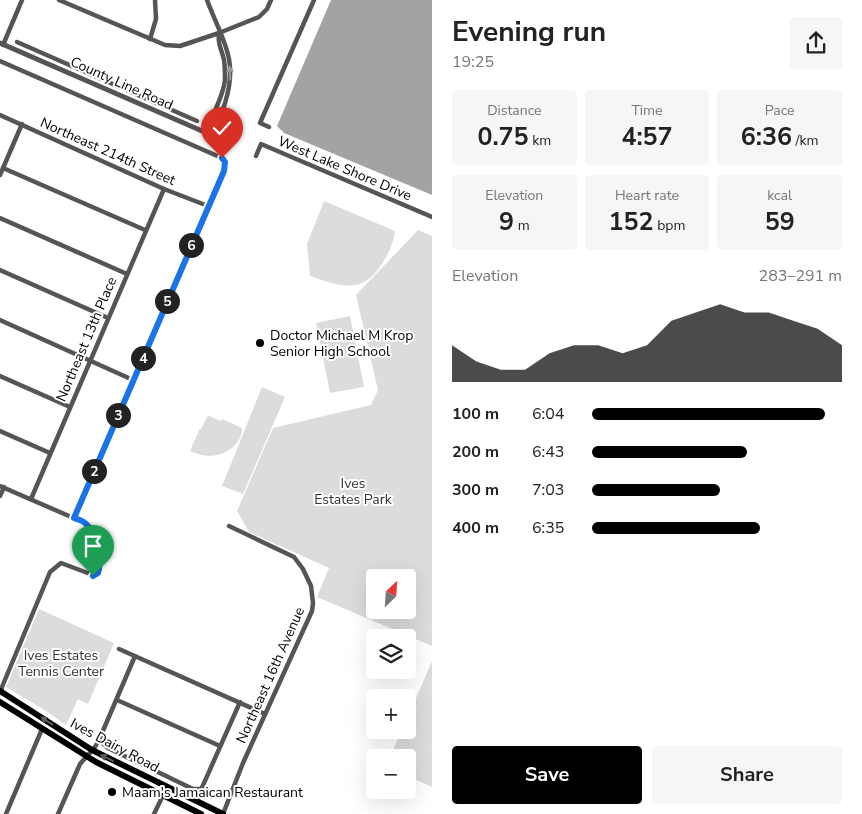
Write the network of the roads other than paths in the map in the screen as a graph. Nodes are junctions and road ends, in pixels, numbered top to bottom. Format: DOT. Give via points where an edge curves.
graph roads {
  1 [pos="22,0"];
  2 [pos="59,0"];
  3 [pos="155,0"];
  4 [pos="207,0"];
  5 [pos="271,0"];
  6 [pos="314,0"];
  7 [pos="220,33"];
  8 [pos="150,39"];
  9 [pos="16,42"];
  10 [pos="1,44"];
  11 [pos="0,52"];
  12 [pos="0,61"];
  13 [pos="0,115"];
  14 [pos="198,121"];
  15 [pos="22,124"];
  16 [pos="210,125"];
  17 [pos="215,127"];
  18 [pos="269,127"];
  19 [pos="209,134"];
  20 [pos="237,137"];
  21 [pos="228,148"];
  22 [pos="256,156"];
  23 [pos="3,168"];
  24 [pos="0,175"];
  25 [pos="164,189"];
  26 [pos="208,206"];
  27 [pos="432,217"];
  28 [pos="0,218"];
  29 [pos="145,230"];
  30 [pos="0,270"];
  31 [pos="127,274"];
  32 [pos="108,318"];
  33 [pos="0,320"];
  34 [pos="90,360"];
  35 [pos="0,376"];
  36 [pos="133,380"];
  37 [pos="70,408"];
  38 [pos="0,431"];
  39 [pos="50,453"];
  40 [pos="2,487"];
  41 [pos="0,496"];
  42 [pos="31,500"];
  43 [pos="74,518"];
  44 [pos="228,526"];
  45 [pos="119,649"];
  46 [pos="136,656"];
  47 [pos="0,692"];
  48 [pos="117,700"];
  49 [pos="0,702"];
  50 [pos="240,702"];
  51 [pos="265,714"];
  52 [pos="42,729"];
  53 [pos="99,740"];
  54 [pos="220,746"];
  55 [pos="92,750"];
  56 [pos="87,756"];
  57 [pos="167,787"];
  58 [pos="202,789"];
  59 [pos="163,795"];
  60 [pos="196,801"];
  61 [pos="6,814"];
  62 [pos="58,814"];
  63 [pos="154,814"];
  64 [pos="201,814"];
  65 [pos="223,814"];
  1 -- 10 [label="street"];
  2 -- 8 [label="street"];
  3 -- 8 [label="street" via="156,19"];
  4 -- 7 [label="street"];
  5 -- 7 [label="street" via="259,17"];
  6 -- 18 [label="street" via="260,123"];
  7 -- 8 [label="street" via="180,46 164,45"];
  7 -- 16 [label="street" via="218,41 224,59 225,82"];
  17 -- 7 [label="street, one-way" via="231,82 230,58"];
  9 -- 14 [label="street"];
  10 -- 11 [label="street"];
  10 -- 19 [label="street, County Line Road"];
  12 -- 26 [label="street" via="222,158 224,171"];
  13 -- 15 [label="street, Northeast 214th Street"];
  15 -- 23 [label="street"];
  15 -- 25 [label="street, Northeast 214th Street"];
  16 -- 17 [label="street"];
  16 -- 19 [label="street"];
  17 -- 19 [label="street"];
  17 -- 20 [label="street"];
  19 -- 21 [label="street, County Line Road"];
  22 -- 27 [label="street, West Lake Shore Drive" via="261,144"];
  23 -- 24 [label="street"];
  23 -- 29 [label="street"];
  25 -- 26 [label="street, Northeast 214th Street"];
  25 -- 29 [label="street, Northeast 13th Place"];
  26 -- 36 [label="street"];
  28 -- 31 [label="street"];
  29 -- 31 [label="street, Northeast 13th Place"];
  30 -- 32 [label="street"];
  31 -- 32 [label="street, Northeast 13th Place"];
  32 -- 34 [label="street, Northeast 13th Place"];
  33 -- 34 [label="street"];
  34 -- 36 [label="street"];
  34 -- 37 [label="street, Northeast 13th Place"];
  35 -- 37 [label="street"];
  36 -- 43 [label="street"];
  37 -- 39 [label="street, Northeast 13th Place"];
  38 -- 39 [label="street"];
  39 -- 42 [label="street, Northeast 13th Place"];
  40 -- 41 [label="street"];
  40 -- 42 [label="street"];
  42 -- 43 [label="street"];
  43 -- 47 [label="street" via="85,523 95,539 100,558 98,573 88,575 61,563 50,572"];
  44 -- 51 [label="street, Northeast 16th Avenue" via="294,557 307,576 313,594 312,612"];
  45 -- 46 [label="street"];
  46 -- 48 [label="street"];
  46 -- 50 [label="street"];
  55 -- 47 [label="main road, Ives Dairy Road, one-way"];
  48 -- 53 [label="street"];
  48 -- 54 [label="street"];
  49 -- 52 [label="main road, Ives Dairy Road"];
  50 -- 51 [label="street"];
  50 -- 54 [label="street"];
  51 -- 65 [label="street, Northeast 16th Avenue"];
  52 -- 56 [label="main road, Ives Dairy Road"];
  52 -- 61 [label="street"];
  53 -- 55 [label="street"];
  53 -- 58 [label="street" via="108,748 192,789"];
  54 -- 58 [label="street"];
  55 -- 56 [label="street"];
  57 -- 55 [label="main road, Ives Dairy Road, one-way"];
  56 -- 59 [label="main road, Ives Dairy Road"];
  56 -- 62 [label="street" via="80,764"];
  57 -- 59 [label="street"];
  57 -- 60 [label="main road, Ives Dairy Road"];
  58 -- 60 [label="street"];
  59 -- 63 [label="street"];
  59 -- 64 [label="main road, Ives Dairy Road"];
  60 -- 65 [label="main road, Ives Dairy Road"];
}
